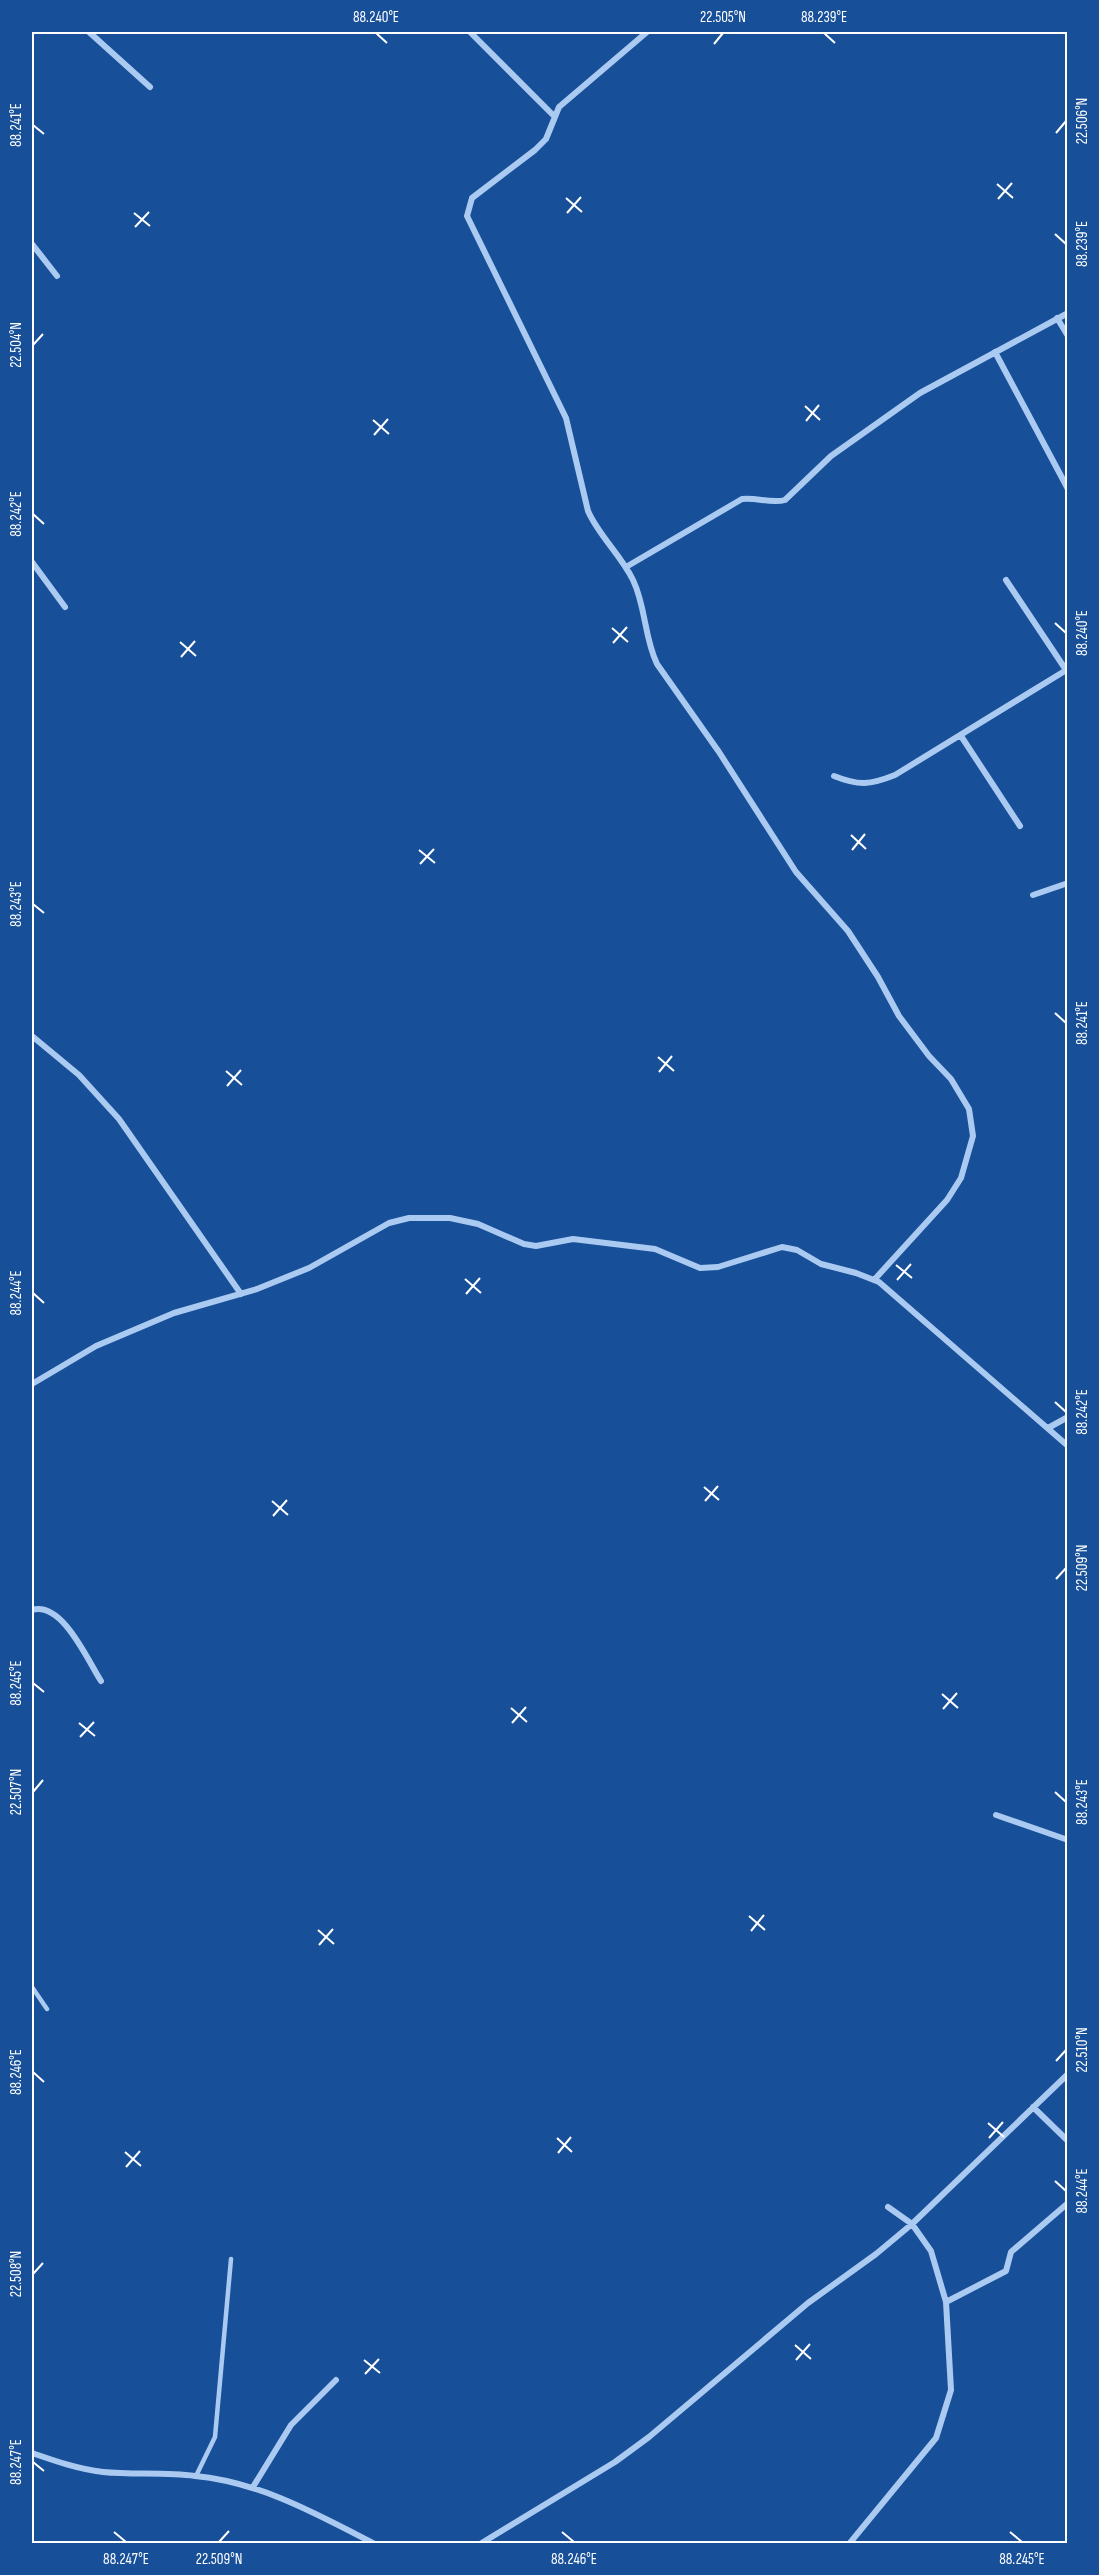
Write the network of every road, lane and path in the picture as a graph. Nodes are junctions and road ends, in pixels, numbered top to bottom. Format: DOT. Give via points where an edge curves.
graph roads {
  1 [pos="89,32"];
  2 [pos="470,32"];
  3 [pos="647,32"];
  4 [pos="150,87"];
  5 [pos="554,117"];
  6 [pos="32,244"];
  7 [pos="57,276"];
  8 [pos="1068,313"];
  9 [pos="1057,318"];
  10 [pos="1068,336"];
  11 [pos="995,352"];
  12 [pos="1068,489"];
  13 [pos="32,562"];
  14 [pos="626,567"];
  15 [pos="1006,580"];
  16 [pos="65,607"];
  17 [pos="1067,670"];
  18 [pos="961,736"];
  19 [pos="834,776"];
  20 [pos="1020,826"];
  21 [pos="1068,883"];
  22 [pos="1034,896"];
  23 [pos="32,1036"];
  24 [pos="874,1280"];
  25 [pos="241,1294"];
  26 [pos="32,1384"];
  27 [pos="1068,1417"];
  28 [pos="1048,1428"];
  29 [pos="1068,1446"];
  30 [pos="32,1610"];
  31 [pos="101,1681"];
  32 [pos="996,1815"];
  33 [pos="1068,1840"];
  34 [pos="32,1988"];
  35 [pos="47,2009"];
  36 [pos="1068,2074"];
  37 [pos="1033,2107"];
  38 [pos="1068,2141"];
  39 [pos="1068,2203"];
  40 [pos="888,2207"];
  41 [pos="912,2224"];
  42 [pos="231,2259"];
  43 [pos="946,2302"];
  44 [pos="336,2380"];
  45 [pos="32,2453"];
  46 [pos="196,2476"];
  47 [pos="253,2487"];
  48 [pos="375,2544"];
  49 [pos="480,2544"];
  50 [pos="849,2544"];
  1 -- 4 [label="street"];
  2 -- 5 [label="street"];
  3 -- 5 [label="street" via="564,102"];
  5 -- 14 [label="street" via="546,139 472,198 467,216 566,418 593,522"];
  6 -- 7 [label="street"];
  8 -- 9 [label="street"];
  9 -- 10 [label="street"];
  9 -- 11 [label="street"];
  11 -- 12 [label="street"];
  11 -- 14 [label="street" via="882,418 831,456 785,500 742,499"];
  13 -- 16 [label="street"];
  14 -- 24 [label="street" via="641,598 651,652 657,664 796,872 848,931 899,1016 951,1079 969,1109 973,1136 961,1178 947,1200"];
  15 -- 17 [label="street"];
  17 -- 18 [label="street"];
  18 -- 19 [label="street" via="883,780 852,783"];
  18 -- 20 [label="street"];
  21 -- 22 [label="street"];
  23 -- 25 [label="street" via="79,1075 118,1119"];
  24 -- 25 [label="street" via="782,1247 718,1267 700,1268 655,1250 573,1239 536,1246 478,1224 450,1218 409,1218 389,1222 309,1268"];
  24 -- 28 [label="street"];
  25 -- 26 [label="street" via="174,1313 96,1346"];
  27 -- 28 [label="street"];
  28 -- 29 [label="street"];
  30 -- 31 [label="street" via="53,1611"];
  32 -- 33 [label="street"];
  34 -- 35 [label="lane"];
  36 -- 37 [label="street"];
  37 -- 38 [label="street"];
  37 -- 41 [label="street"];
  39 -- 43 [label="street" via="1011,2252 1006,2271"];
  40 -- 41 [label="street"];
  41 -- 43 [label="street" via="931,2251"];
  41 -- 49 [label="street" via="808,2302 649,2437"];
  42 -- 46 [label="lane" via="215,2437"];
  43 -- 50 [label="street" via="951,2390 936,2438"];
  44 -- 47 [label="street" via="291,2425"];
  45 -- 46 [label="street" via="101,2472"];
  46 -- 47 [label="street"];
  47 -- 48 [label="street"];
}
